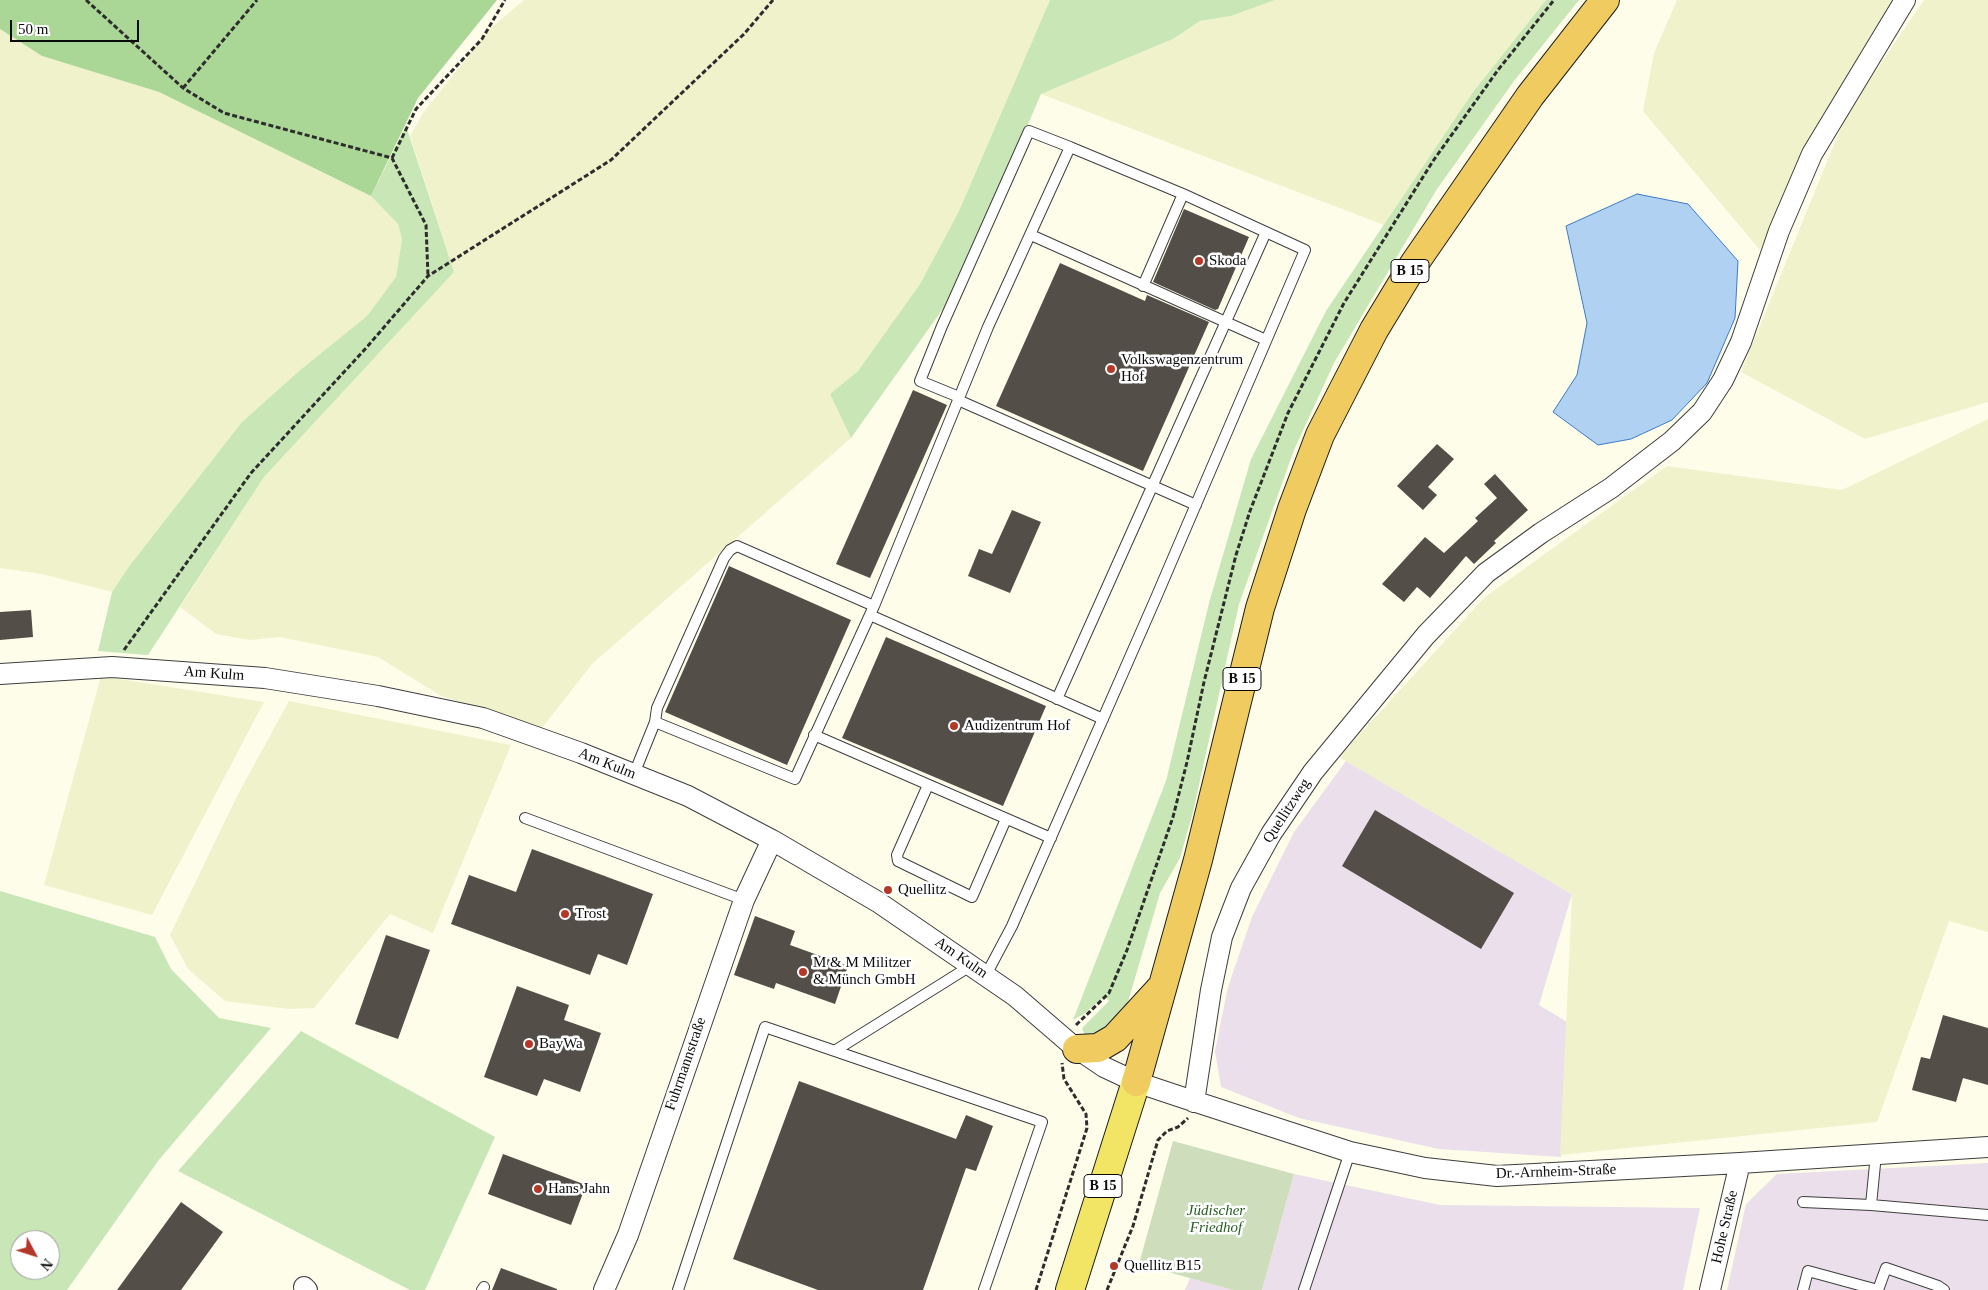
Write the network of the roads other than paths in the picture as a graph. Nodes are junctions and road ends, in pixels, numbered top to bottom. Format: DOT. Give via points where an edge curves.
graph roads {
  1 [pos="1605,0"];
  2 [pos="1905,0"];
  3 [pos="1070,147"];
  4 [pos="1183,194"];
  5 [pos="1266,232"];
  6 [pos="1031,235"];
  7 [pos="1143,286"];
  8 [pos="1225,323"];
  9 [pos="1266,340"];
  10 [pos="959,399"];
  11 [pos="1154,486"];
  12 [pos="1196,505"];
  13 [pos="872,610"];
  14 [pos="0,674"];
  15 [pos="1057,699"];
  16 [pos="1103,719"];
  17 [pos="655,722"];
  18 [pos="814,736"];
  19 [pos="634,774"];
  20 [pos="928,785"];
  21 [pos="525,818"];
  22 [pos="1006,819"];
  23 [pos="1050,838"];
  24 [pos="772,840"];
  25 [pos="744,900"];
  26 [pos="979,970"];
  27 [pos="1166,982"];
  28 [pos="1075,1047"];
  29 [pos="836,1050"];
  30 [pos="1136,1082"];
  31 [pos="1194,1102"];
  32 [pos="1988,1147"];
  33 [pos="1350,1152"];
  34 [pos="1876,1154"];
  35 [pos="1740,1163"];
  36 [pos="1803,1202"];
  37 [pos="1871,1205"];
  38 [pos="1988,1215"];
  39 [pos="604,1290"];
  40 [pos="678,1290"];
  41 [pos="984,1290"];
  42 [pos="1070,1290"];
  43 [pos="1304,1290"];
  44 [pos="1710,1290"];
  45 [pos="1803,1290"];
  46 [pos="1878,1290"];
  47 [pos="1944,1290"];
  1 -- 27 [label="highway, B 15" via="1530,96 1414,264 1374,330 1320,435 1260,608"];
  2 -- 31 [label="street, Quellitzweg" via="1812,154 1779,231 1741,342 1723,380 1702,412 1672,441 1618,482 1486,573 1426,635 1313,772 1271,834 1241,888 1222,936"];
  3 -- 4 [label="lane"];
  3 -- 6 [label="lane"];
  3 -- 10 [label="lane" via="1029,131 942,326 920,381"];
  4 -- 5 [label="lane"];
  4 -- 7 [label="lane"];
  5 -- 8 [label="lane"];
  5 -- 9 [label="lane" via="1305,250"];
  6 -- 7 [label="lane"];
  6 -- 10 [label="lane"];
  7 -- 8 [label="lane"];
  8 -- 9 [label="lane"];
  8 -- 11 [label="lane"];
  9 -- 12 [label="lane"];
  10 -- 11 [label="lane"];
  10 -- 13 [label="lane"];
  11 -- 12 [label="lane"];
  11 -- 15 [label="lane"];
  12 -- 16 [label="lane"];
  13 -- 15 [label="lane"];
  13 -- 17 [label="lane" via="737,546 724,558 657,708"];
  13 -- 18 [label="lane"];
  14 -- 19 [label="street, Am Kulm" via="112,667 264,678 378,696 483,718"];
  15 -- 16 [label="lane"];
  16 -- 23 [label="lane"];
  17 -- 18 [label="lane" via="795,779"];
  17 -- 19 [label="lane"];
  18 -- 20 [label="lane"];
  19 -- 24 [label="street, Am Kulm" via="688,796"];
  20 -- 22 [label="lane"];
  20 -- 22 [label="lane" via="897,855 898,861 972,897"];
  21 -- 25 [label="lane"];
  22 -- 23 [label="lane"];
  23 -- 26 [label="lane" via="1012,926"];
  24 -- 25 [label="street, Fuhrmannstraße"];
  24 -- 26 [label="street, Am Kulm" via="878,902"];
  25 -- 39 [label="street, Fuhrmannstraße" via="628,1234"];
  26 -- 28 [label="street, Am Kulm"];
  26 -- 29 [label="lane"];
  27 -- 28 [label="highway" via="1115,1038 1098,1048"];
  27 -- 30 [label="highway, B 15"];
  28 -- 30 [label="street, Am Kulm" via="1104,1067"];
  29 -- 40 [label="lane" via="765,1028"];
  29 -- 41 [label="lane" via="1042,1122"];
  30 -- 31 [label="street, Dr.-Arnheim-Straße"];
  30 -- 42 [label="main road, B 15"];
  31 -- 33 [label="street, Dr.-Arnheim-Straße"];
  32 -- 34 [label="street, Dr.-Arnheim-Straße"];
  33 -- 35 [label="street, Dr.-Arnheim-Straße" via="1425,1168 1497,1176"];
  33 -- 43 [label="lane"];
  34 -- 35 [label="street, Dr.-Arnheim-Straße"];
  34 -- 37 [label="lane"];
  35 -- 44 [label="street, Hohe Straße"];
  36 -- 37 [label="lane"];
  37 -- 38 [label="lane"];
  45 -- 46 [label="lane" via="1808,1271"];
  46 -- 47 [label="lane" via="1886,1268"];
}
